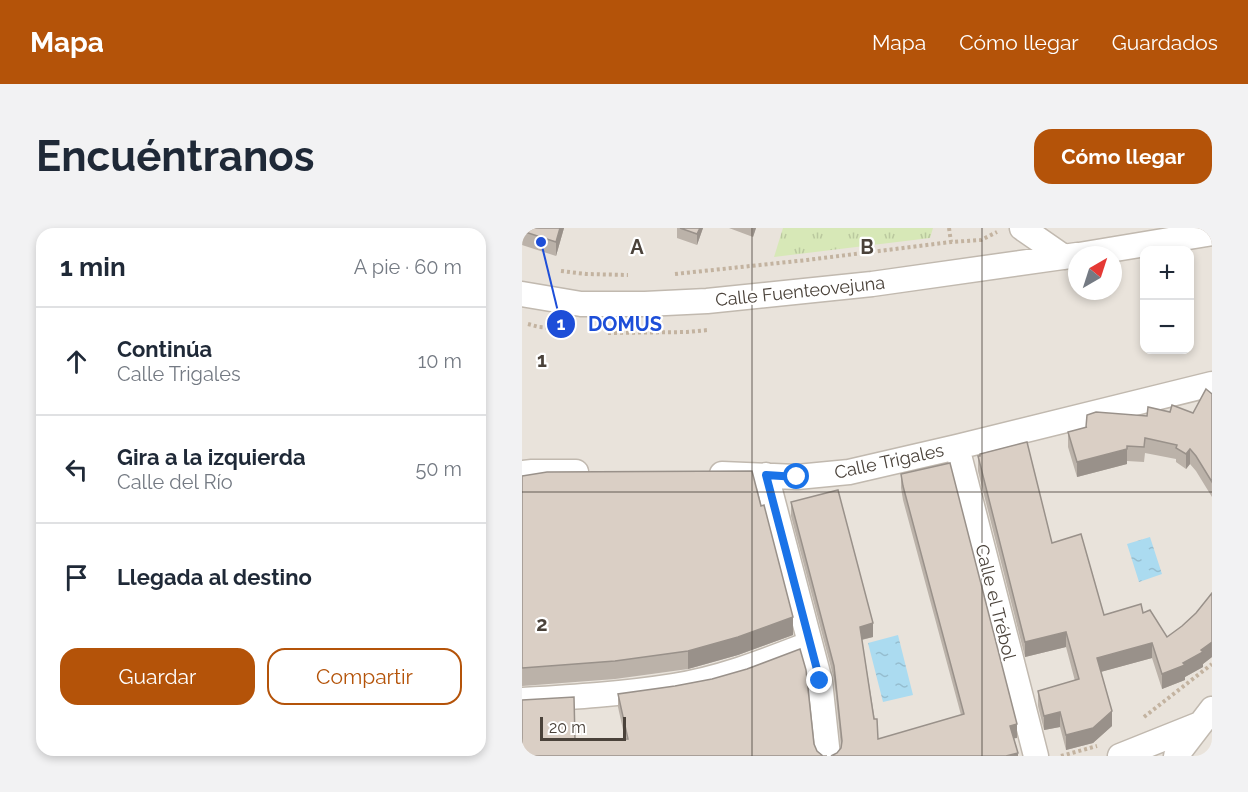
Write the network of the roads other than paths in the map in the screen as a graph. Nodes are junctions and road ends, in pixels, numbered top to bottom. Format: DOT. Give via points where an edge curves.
graph roads {
  1 [pos="1022,228"];
  2 [pos="1184,233"];
  3 [pos="1212,233"];
  4 [pos="1121,246"];
  5 [pos="1068,253"];
  6 [pos="1068,257"];
  7 [pos="522,294"];
  8 [pos="1212,384"];
  9 [pos="957,447"];
  10 [pos="598,472"];
  11 [pos="522,473"];
  12 [pos="699,474"];
  13 [pos="766,475"];
  14 [pos="809,644"];
  15 [pos="522,700"];
  16 [pos="1206,717"];
  17 [pos="1109,751"];
  18 [pos="828,756"];
  19 [pos="1036,756"];
  20 [pos="1176,756"];
  1 -- 5 [label="street"];
  2 -- 3 [label="street, Calle Fuenteovejuna"];
  2 -- 4 [label="street, Calle Fuenteovejuna"];
  6 -- 7 [label="street, Calle Fuenteovejuna" via="872,284 707,301 581,304"];
  8 -- 9 [label="street, Calle Trigales"];
  9 -- 13 [label="street, Calle Trigales" via="849,472 797,477"];
  9 -- 19 [label="street, Calle el Trébol"];
  10 -- 11 [label="street"];
  12 -- 13 [label="street, Calle Trigales"];
  13 -- 14 [label="street"];
  14 -- 15 [label="street" via="728,673 675,686"];
  14 -- 18 [label="street" via="820,681"];
  16 -- 17 [label="street"];
  16 -- 20 [label="street"];
}
